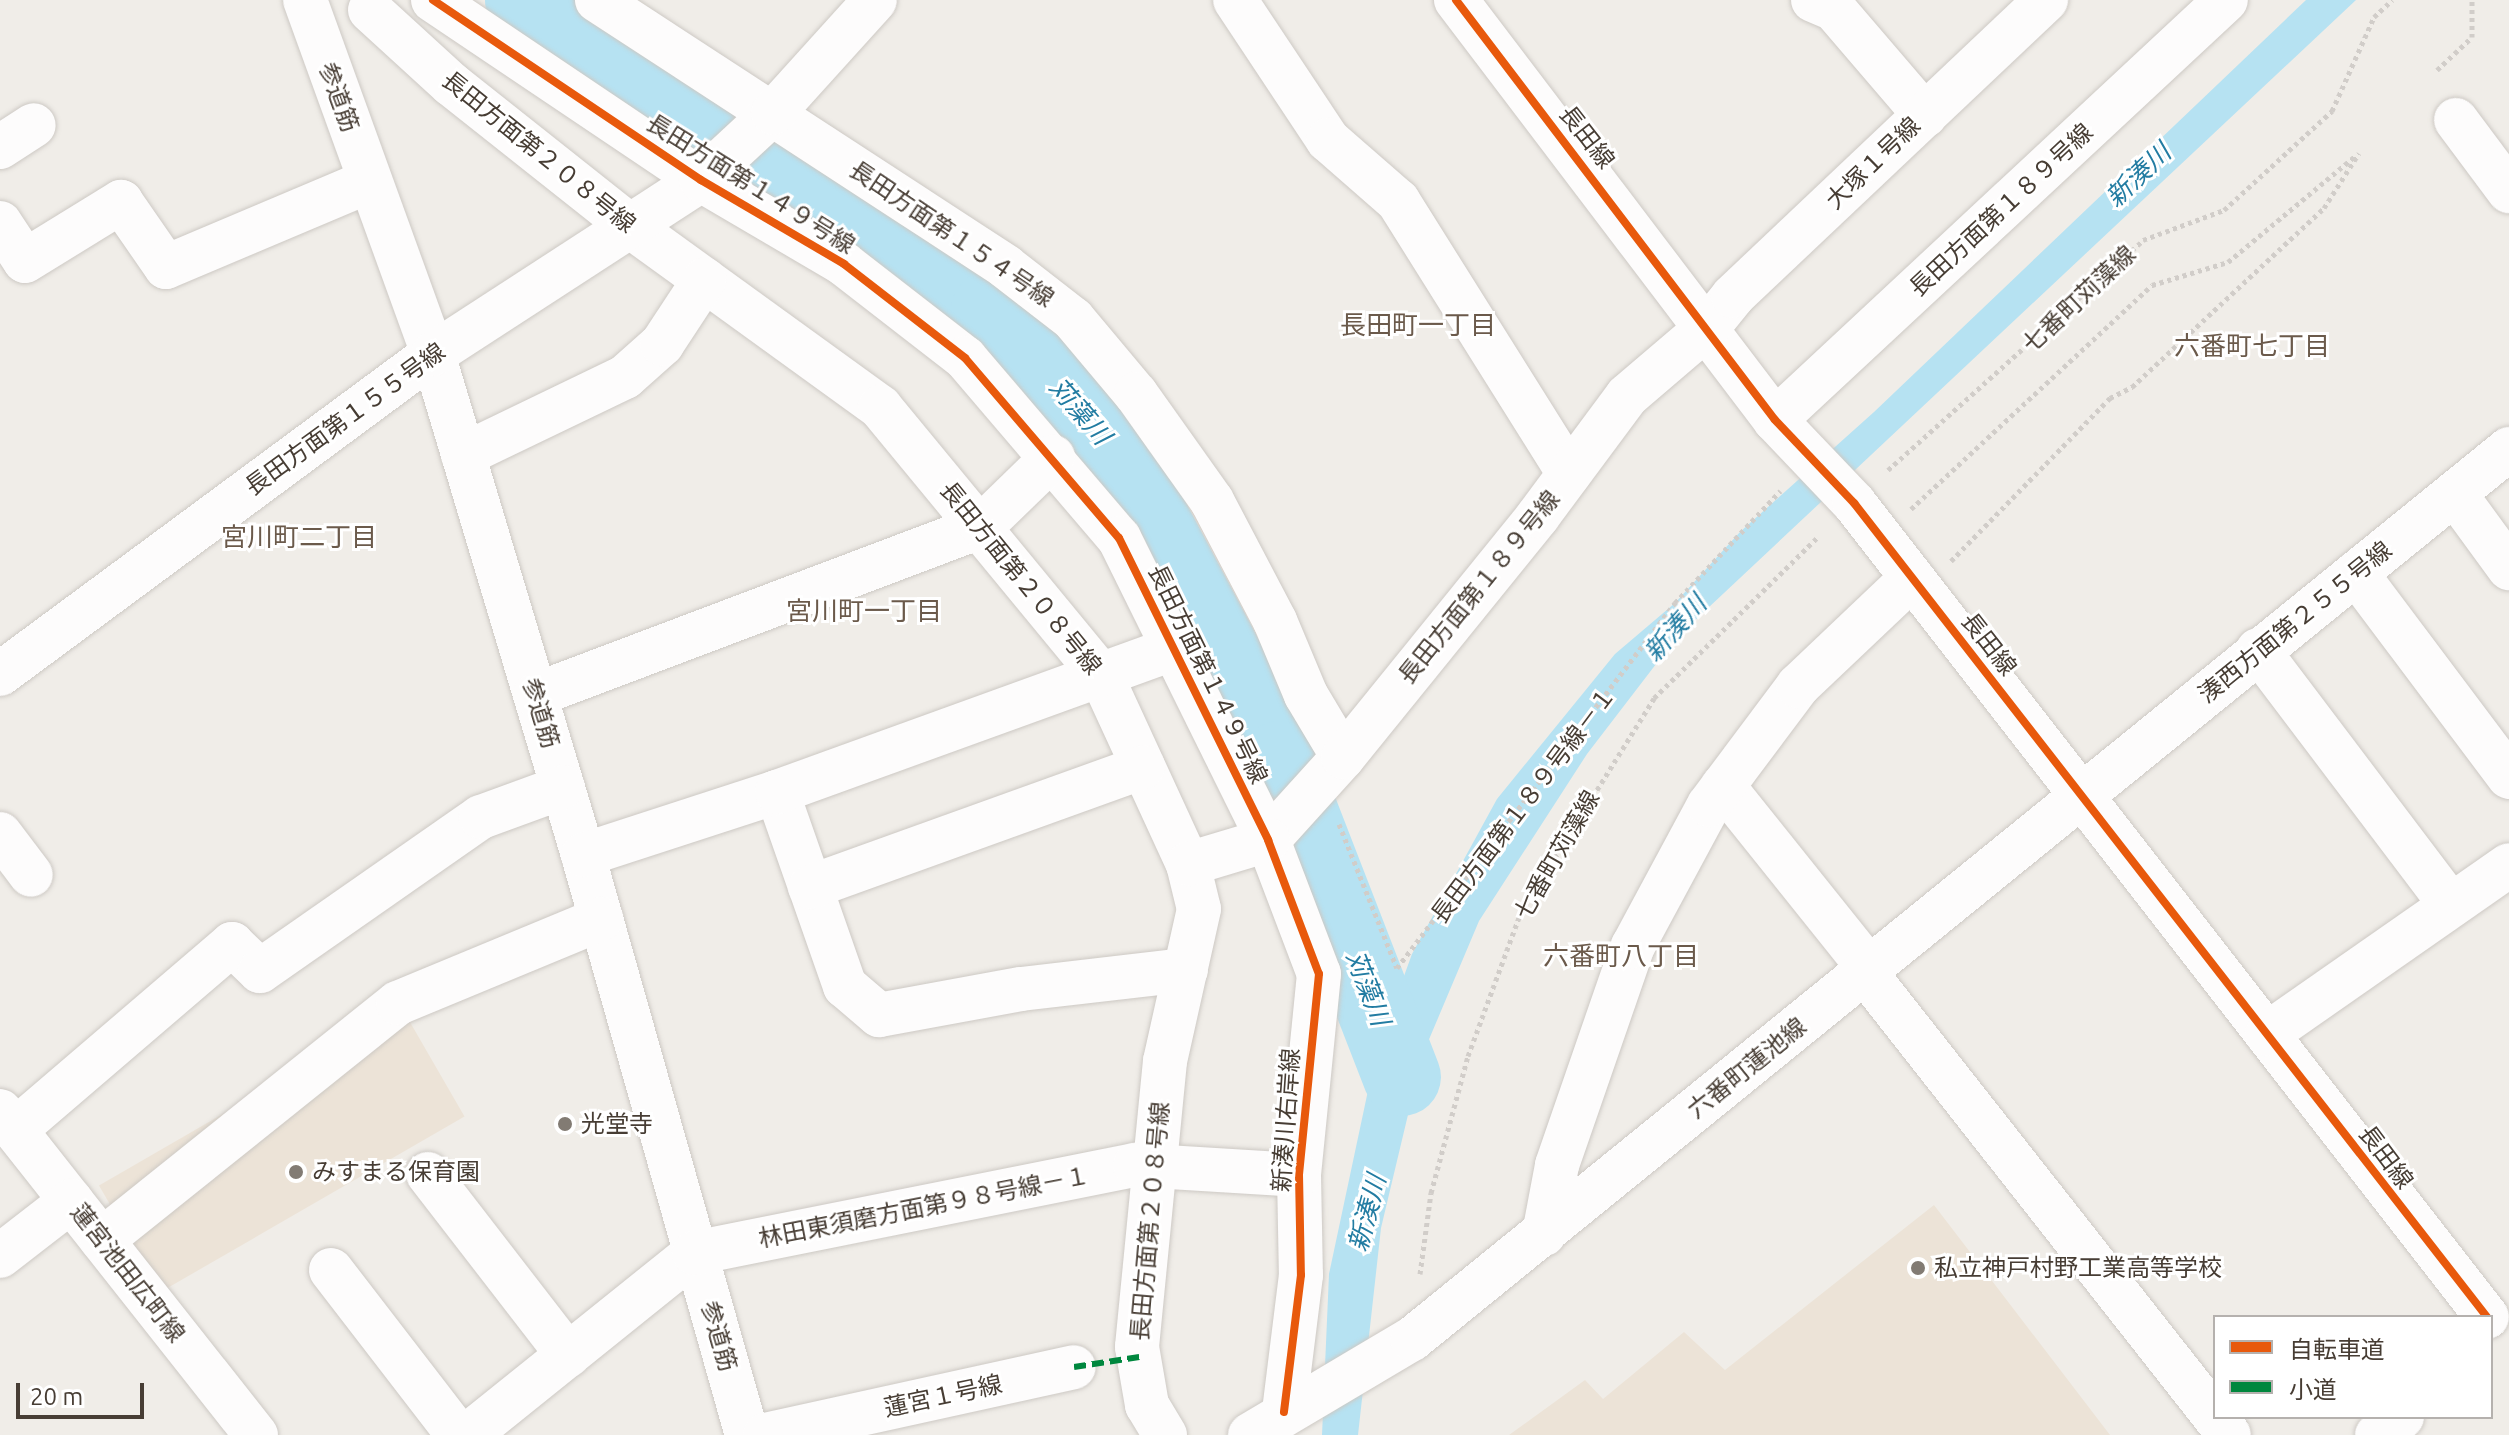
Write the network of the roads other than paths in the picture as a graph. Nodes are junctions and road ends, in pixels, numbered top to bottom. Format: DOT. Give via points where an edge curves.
graph roads {
  1 [pos="433,0"];
  2 [pos="597,0"];
  3 [pos="875,0"];
  4 [pos="1235,0"];
  5 [pos="1456,0"];
  6 [pos="1813,0"];
  7 [pos="2046,0"];
  8 [pos="2226,0"];
  9 [pos="385,5"];
  10 [pos="310,14"];
  11 [pos="773,113"];
  12 [pos="1925,115"];
  13 [pos="2456,120"];
  14 [pos="701,180"];
  15 [pos="370,181"];
  16 [pos="2509,191"];
  17 [pos="0,223"];
  18 [pos="630,226"];
  19 [pos="704,280"];
  20 [pos="1709,326"];
  21 [pos="433,354"];
  22 [pos="1775,420"];
  23 [pos="2509,449"];
  24 [pos="463,455"];
  25 [pos="1053,457"];
  26 [pos="1569,474"];
  27 [pos="2455,494"];
  28 [pos="982,526"];
  29 [pos="2509,568"];
  30 [pos="2356,573"];
  31 [pos="1928,574"];
  32 [pos="1175,648"];
  33 [pos="2258,650"];
  34 [pos="0,674"];
  35 [pos="1101,675"];
  36 [pos="535,695"];
  37 [pos="1143,767"];
  38 [pos="1331,771"];
  39 [pos="2509,777"];
  40 [pos="1723,786"];
  41 [pos="563,787"];
  42 [pos="777,792"];
  43 [pos="2080,793"];
  44 [pos="0,834"];
  45 [pos="1268,840"];
  46 [pos="583,855"];
  47 [pos="1188,864"];
  48 [pos="2509,865"];
  49 [pos="31,875"];
  50 [pos="810,887"];
  51 [pos="2451,905"];
  52 [pos="601,919"];
  53 [pos="1186,970"];
  54 [pos="1866,970"];
  55 [pos="2267,1034"];
  56 [pos="7,1121"];
  57 [pos="1154,1166"];
  58 [pos="428,1174"];
  59 [pos="1299,1175"];
  60 [pos="71,1201"];
  61 [pos="1544,1234"];
  62 [pos="102,1240"];
  63 [pos="694,1253"];
  64 [pos="0,1256"];
  65 [pos="331,1270"];
  66 [pos="2482,1315"];
  67 [pos="568,1355"];
  68 [pos="1074,1367"];
  69 [pos="2213,1415"];
  70 [pos="2217,1419"];
  71 [pos="2399,1419"];
  72 [pos="1267,1423"];
  73 [pos="256,1435"];
  74 [pos="458,1435"];
  75 [pos="468,1435"];
  76 [pos="747,1435"];
  77 [pos="765,1435"];
  78 [pos="1165,1435"];
  79 [pos="2229,1435"];
  80 [pos="2377,1435"];
  1 -- 14 [label="street, 長田方面第１４９号線"];
  2 -- 11 [label="street, 長田方面第１５４号線"];
  3 -- 11 [label="street"];
  4 -- 26 [label="street" via="1328,140 1398,201"];
  5 -- 20 [label="street, 長田線"];
  6 -- 12 [label="street, 大塚１号線" via="1834,9"];
  7 -- 12 [label="street"];
  8 -- 22 [label="street, 長田方面第１８９号線"];
  9 -- 10 [label="street"];
  9 -- 18 [label="street, 長田方面第２０８号線" via="451,84"];
  10 -- 15 [label="street, 参道筋"];
  11 -- 14 [label="street, 長田方面第１５５号線"];
  11 -- 38 [label="street, 長田方面第１５４号線" via="1006,267 1073,319 1136,394 1212,501 1275,621"];
  12 -- 20 [label="street, 大塚１号線" via="1733,296"];
  13 -- 16 [label="street"];
  14 -- 18 [label="street, 長田方面第１５５号線"];
  14 -- 25 [label="street, 長田方面第１４９号線" via="844,264 965,358"];
  15 -- 17 [label="street" via="166,267 121,202 25,261"];
  15 -- 21 [label="street, 参道筋"];
  18 -- 19 [label="street, 長田方面第２０８号線"];
  18 -- 21 [label="street, 長田方面第１５５号線"];
  19 -- 24 [label="street" via="662,344 625,377"];
  19 -- 28 [label="street, 長田方面第２０８号線" via="880,407"];
  20 -- 22 [label="street, 長田線"];
  20 -- 26 [label="street, 長田方面第１８９号線" via="1627,396"];
  21 -- 24 [label="street, 参道筋"];
  21 -- 34 [label="street, 長田方面第１５５号線"];
  22 -- 31 [label="street, 長田線"];
  23 -- 27 [label="street, 湊西方面第２５５号線"];
  24 -- 36 [label="street, 参道筋"];
  25 -- 28 [label="street"];
  25 -- 32 [label="street, 長田方面第１４９号線" via="1119,538"];
  26 -- 38 [label="street, 長田方面第１８９号線"];
  27 -- 29 [label="street"];
  27 -- 30 [label="street, 湊西方面第２５５号線"];
  28 -- 35 [label="street, 長田方面第２０８号線"];
  28 -- 36 [label="street"];
  30 -- 33 [label="street, 湊西方面第２５５号線"];
  30 -- 39 [label="street"];
  31 -- 40 [label="street" via="1798,686"];
  31 -- 43 [label="street, 長田線"];
  32 -- 35 [label="street"];
  32 -- 45 [label="street, 長田方面第１４９号線"];
  33 -- 43 [label="street, 湊西方面第２５５号線"];
  33 -- 51 [label="street"];
  35 -- 37 [label="street, 長田方面第２０８号線"];
  35 -- 42 [label="street"];
  36 -- 41 [label="street, 参道筋"];
  37 -- 47 [label="street, 長田方面第２０８号線"];
  37 -- 50 [label="street"];
  38 -- 45 [label="street, 長田方面第１８９号線"];
  40 -- 54 [label="street"];
  40 -- 61 [label="street" via="1633,946 1557,1165"];
  41 -- 46 [label="street, 参道筋"];
  41 -- 56 [label="street" via="481,817 260,971 232,944"];
  42 -- 46 [label="street"];
  42 -- 50 [label="street"];
  43 -- 54 [label="street, 六番町蓮池線"];
  43 -- 55 [label="street, 長田線"];
  44 -- 49 [label="street"];
  45 -- 47 [label="street"];
  45 -- 59 [label="street, 新湊川右岸線" via="1319,974"];
  46 -- 52 [label="street, 参道筋"];
  47 -- 53 [label="street, 長田方面第２０８号線" via="1199,909"];
  48 -- 51 [label="street"];
  50 -- 53 [label="street" via="845,986 879,1015 1021,989"];
  51 -- 55 [label="street"];
  52 -- 62 [label="street" via="398,1003"];
  52 -- 63 [label="street, 参道筋"];
  53 -- 57 [label="street, 長田方面第２０８号線" via="1165,1061"];
  54 -- 61 [label="street, 六番町蓮池線"];
  54 -- 69 [label="street"];
  55 -- 66 [label="street, 長田線"];
  56 -- 60 [label="street, 蓮宮池田広町線"];
  57 -- 59 [label="street, 林田東須磨方面第９８号線－１"];
  57 -- 63 [label="street, 林田東須磨方面第９８号線－１" via="1135,1165"];
  57 -- 78 [label="street, 長田方面第２０８号線" via="1137,1347 1147,1405"];
  58 -- 67 [label="street"];
  59 -- 72 [label="street, 新湊川右岸線" via="1301,1275"];
  60 -- 62 [label="street, 蓮宮池田広町線"];
  60 -- 64 [label="street"];
  61 -- 72 [label="street, 六番町蓮池線" via="1412,1339"];
  62 -- 73 [label="street, 蓮宮池田広町線"];
  63 -- 67 [label="street"];
  63 -- 76 [label="street, 参道筋"];
  65 -- 74 [label="street"];
  67 -- 75 [label="street"];
  68 -- 77 [label="street, 蓮宮１号線"];
  70 -- 79 [label="street"];
  71 -- 80 [label="street"];
}
